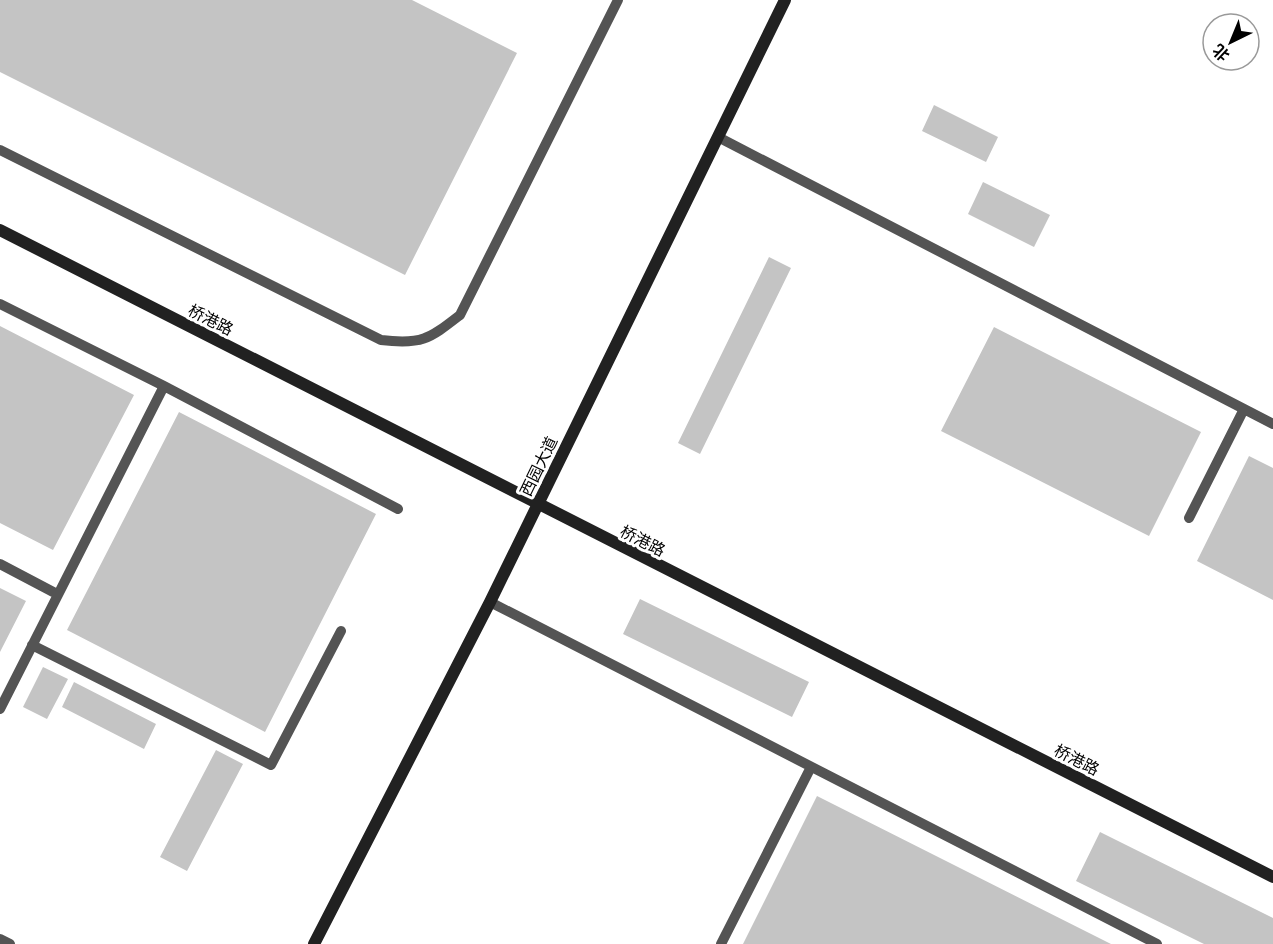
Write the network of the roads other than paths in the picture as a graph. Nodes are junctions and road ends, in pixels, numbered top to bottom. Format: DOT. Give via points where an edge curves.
graph roads {
  1 [pos="618,0"];
  2 [pos="785,0"];
  3 [pos="718,137"];
  4 [pos="0,150"];
  5 [pos="0,230"];
  6 [pos="0,304"];
  7 [pos="164,386"];
  8 [pos="1244,409"];
  9 [pos="1273,424"];
  10 [pos="537,505"];
  11 [pos="398,509"];
  12 [pos="1189,518"];
  13 [pos="0,564"];
  14 [pos="57,594"];
  15 [pos="490,602"];
  16 [pos="341,631"];
  17 [pos="32,645"];
  18 [pos="0,709"];
  19 [pos="811,767"];
  20 [pos="1273,877"];
  21 [pos="0,939"];
  22 [pos="10,944"];
  23 [pos="314,944"];
  24 [pos="721,944"];
  25 [pos="1157,944"];
  1 -- 4 [label="lane" via="460,315 434,336 407,343 381,340"];
  2 -- 3 [label="street, 西园大道"];
  3 -- 8 [label="lane"];
  3 -- 10 [label="street, 西园大道"];
  5 -- 10 [label="street, 桥港路"];
  6 -- 7 [label="lane"];
  7 -- 11 [label="lane"];
  7 -- 14 [label="lane"];
  8 -- 9 [label="lane"];
  8 -- 12 [label="lane"];
  10 -- 15 [label="street, 西园大道"];
  10 -- 20 [label="street, 桥港路"];
  13 -- 14 [label="lane"];
  14 -- 17 [label="lane"];
  15 -- 19 [label="lane"];
  15 -- 23 [label="street, 西园大道"];
  16 -- 17 [label="lane" via="271,765"];
  17 -- 18 [label="lane"];
  19 -- 24 [label="lane"];
  19 -- 25 [label="lane"];
  21 -- 22 [label="lane"];
}
